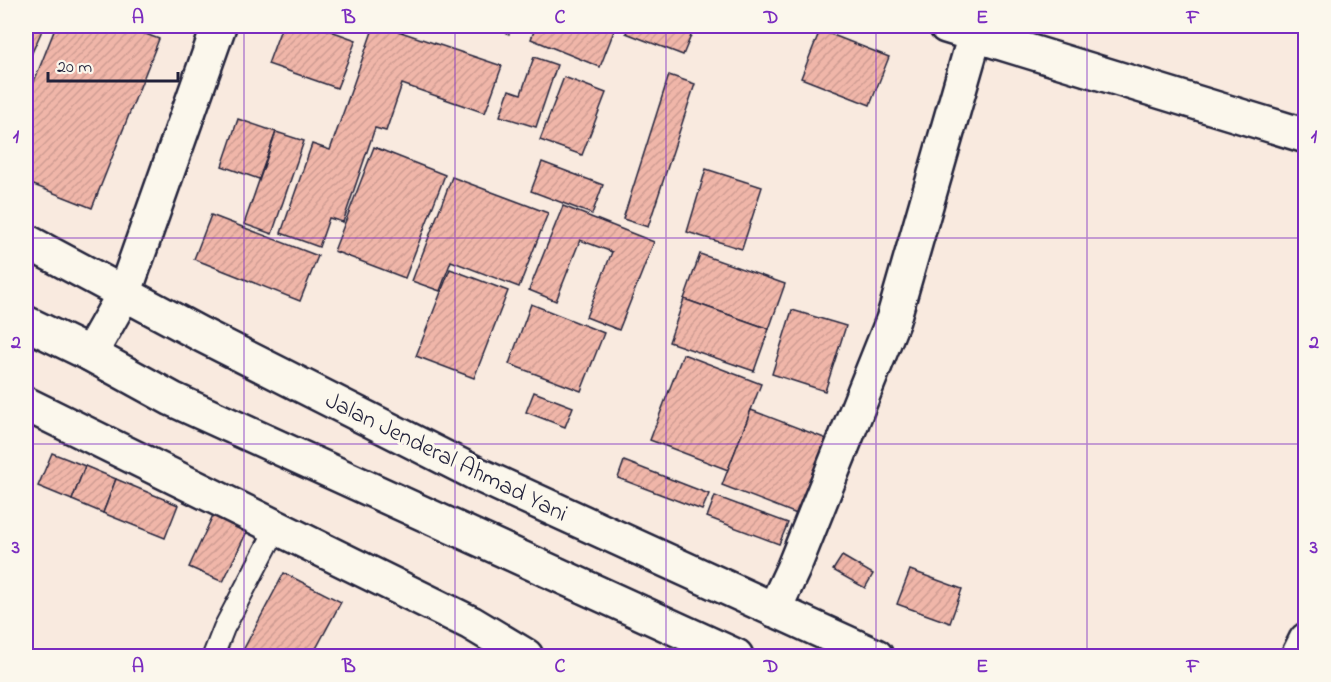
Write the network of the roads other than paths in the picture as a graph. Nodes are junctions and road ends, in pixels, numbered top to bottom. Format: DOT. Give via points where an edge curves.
graph roads {
  1 [pos="219,26"];
  2 [pos="960,30"];
  3 [pos="1305,136"];
  4 [pos="26,241"];
  5 [pos="124,294"];
  6 [pos="26,323"];
  7 [pos="90,354"];
  8 [pos="26,404"];
  9 [pos="277,527"];
  10 [pos="774,610"];
  11 [pos="1305,640"];
  12 [pos="213,657"];
  13 [pos="526,657"];
  14 [pos="736,657"];
  15 [pos="876,657"];
  16 [pos="1298,657"];
  1 -- 5 [label="main road"];
  2 -- 3 [label="main road"];
  2 -- 10 [label="main road" via="893,320"];
  4 -- 5 [label="main road, Jalan Jenderal Ahmad Yani"];
  5 -- 7 [label="main road"];
  5 -- 10 [label="main road, Jalan Jenderal Ahmad Yani" via="477,474"];
  6 -- 7 [label="main road"];
  7 -- 14 [label="main road" via="172,399"];
  8 -- 9 [label="main road"];
  9 -- 12 [label="lane"];
  9 -- 13 [label="main road" via="471,623"];
  10 -- 15 [label="main road, Jalan Jenderal Ahmad Yani"];
  11 -- 16 [label="main road"];
}
